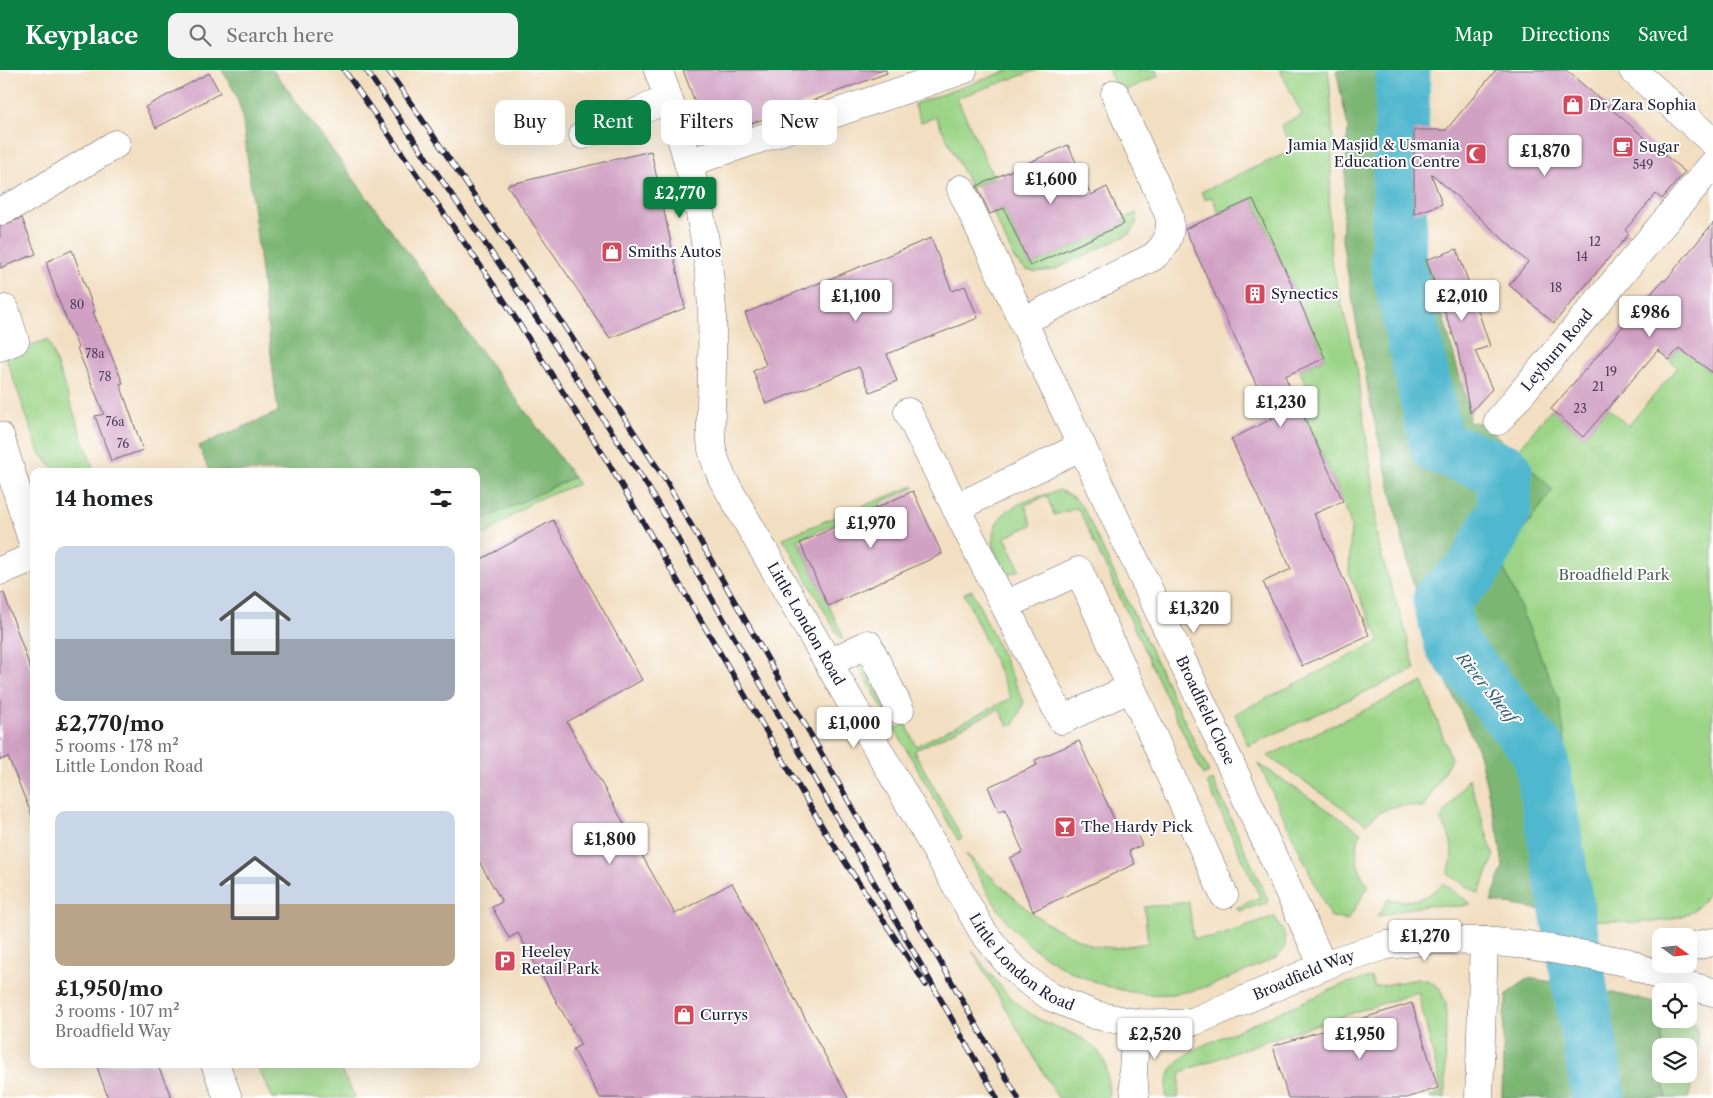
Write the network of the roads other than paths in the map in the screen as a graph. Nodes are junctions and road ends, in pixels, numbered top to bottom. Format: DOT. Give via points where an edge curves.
graph roads {
  1 [pos="658,70"];
  2 [pos="963,70"];
  3 [pos="1633,70"];
  4 [pos="1115,94"];
  5 [pos="668,99"];
  6 [pos="651,106"];
  7 [pos="1713,142"];
  8 [pos="116,144"];
  9 [pos="688,163"];
  10 [pos="1713,164"];
  11 [pos="961,189"];
  12 [pos="0,211"];
  13 [pos="5,309"];
  14 [pos="1023,321"];
  15 [pos="0,347"];
  16 [pos="908,412"];
  17 [pos="1498,421"];
  18 [pos="0,436"];
  19 [pos="1082,446"];
  20 [pos="956,508"];
  21 [pos="30,534"];
  22 [pos="30,558"];
  23 [pos="0,571"];
  24 [pos="1005,605"];
  25 [pos="829,663"];
  26 [pos="1131,688"];
  27 [pos="900,710"];
  28 [pos="1224,895"];
  29 [pos="1484,941"];
  30 [pos="1713,942"];
  31 [pos="1698,944"];
  32 [pos="1652,954"];
  33 [pos="1618,960"];
  34 [pos="1323,966"];
  35 [pos="1713,992"];
  36 [pos="1136,1023"];
  37 [pos="1135,1098"];
  38 [pos="1479,1098"];
  1 -- 5 [label="main road, Little London Road"];
  2 -- 9 [label="main road"];
  3 -- 7 [label="main road"];
  4 -- 14 [label="main road" via="1169,215 1168,239 1153,257"];
  5 -- 6 [label="main road"];
  5 -- 9 [label="main road, Little London Road"];
  8 -- 12 [label="main road"];
  9 -- 25 [label="main road, Little London Road" via="707,250 712,309 712,449 722,478"];
  10 -- 17 [label="main road, Leyburn Road"];
  11 -- 14 [label="main road, Broadfield Close"];
  13 -- 15 [label="main road" via="14,341"];
  14 -- 19 [label="main road, Broadfield Close"];
  16 -- 20 [label="main road"];
  18 -- 21 [label="main road"];
  19 -- 20 [label="main road"];
  19 -- 34 [label="main road, Broadfield Close"];
  20 -- 24 [label="main road"];
  22 -- 23 [label="main road"];
  24 -- 26 [label="main road" via="1062,720"];
  24 -- 26 [label="main road" via="1079,571"];
  25 -- 27 [label="main road" via="868,644"];
  25 -- 36 [label="main road, Little London Road" via="983,932 1008,963 1052,997 1094,1015"];
  26 -- 28 [label="main road"];
  29 -- 33 [label="main road, Broadfield Way"];
  29 -- 34 [label="main road, Broadfield Way" via="1432,940 1387,945"];
  29 -- 38 [label="main road"];
  30 -- 31 [label="main road"];
  32 -- 33 [label="main road, Broadfield Way"];
  33 -- 35 [label="main road, Broadfield Way" via="1672,981"];
  34 -- 36 [label="main road, Broadfield Way" via="1195,1021"];
  36 -- 37 [label="main road"];
}
